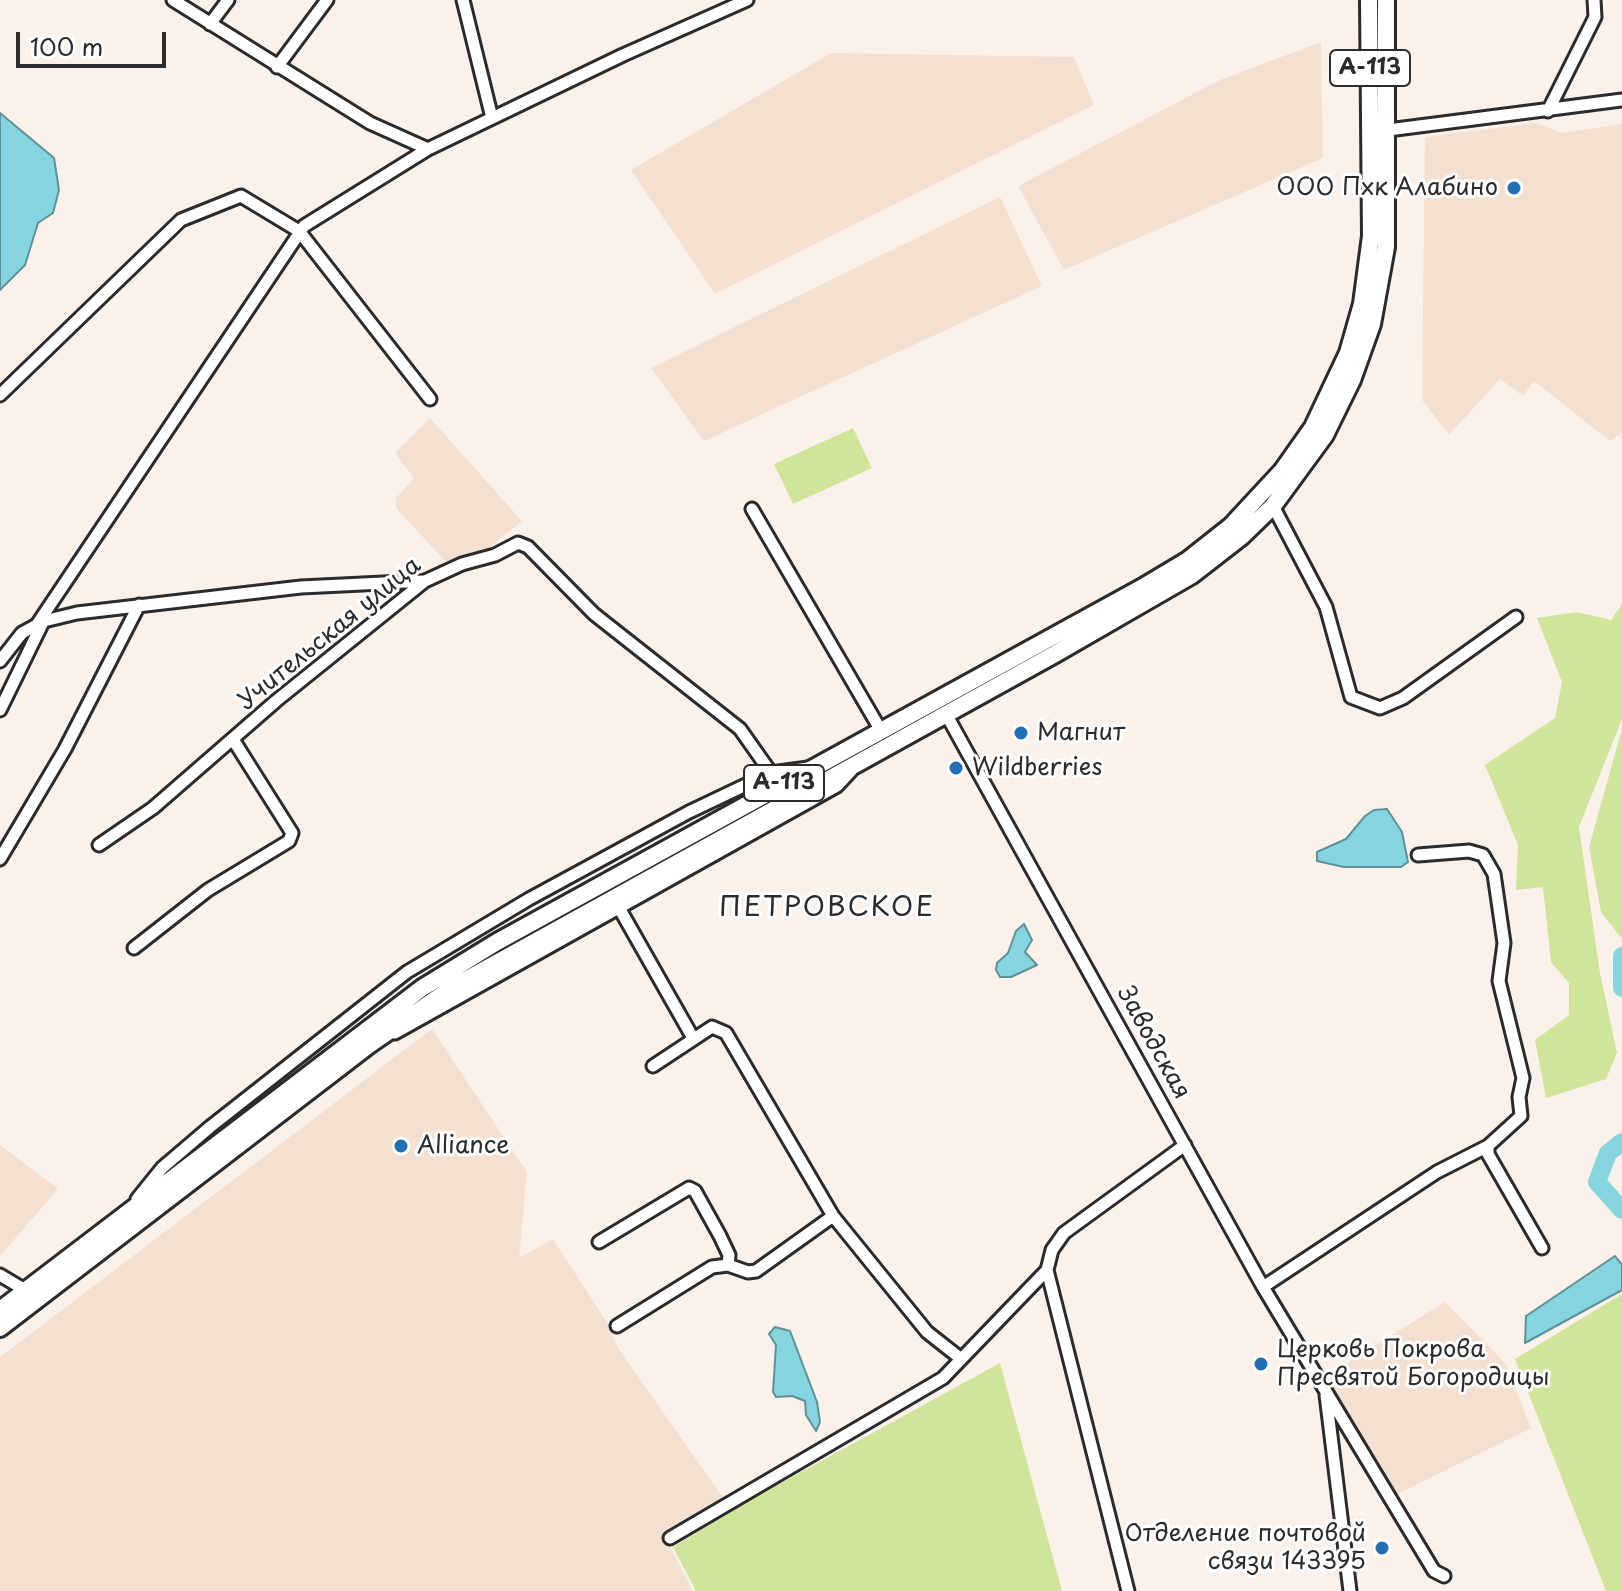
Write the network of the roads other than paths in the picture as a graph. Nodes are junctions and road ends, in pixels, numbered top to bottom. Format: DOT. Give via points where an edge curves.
graph roads {
  1 [pos="173,0"];
  2 [pos="228,0"];
  3 [pos="327,0"];
  4 [pos="463,0"];
  5 [pos="747,0"];
  6 [pos="1369,0"];
  7 [pos="1386,0"];
  8 [pos="1594,0"];
  9 [pos="210,24"];
  10 [pos="277,67"];
  11 [pos="1622,100"];
  12 [pos="1548,111"];
  13 [pos="492,118"];
  14 [pos="1388,130"];
  15 [pos="428,149"];
  16 [pos="299,231"];
  17 [pos="0,395"];
  18 [pos="430,399"];
  19 [pos="1273,506"];
  20 [pos="752,509"];
  21 [pos="425,581"];
  22 [pos="139,605"];
  23 [pos="1516,617"];
  24 [pos="40,624"];
  25 [pos="0,661"];
  26 [pos="0,710"];
  27 [pos="946,714"];
  28 [pos="880,729"];
  29 [pos="234,741"];
  30 [pos="861,761"];
  31 [pos="813,767"];
  32 [pos="771,773"];
  33 [pos="99,845"];
  34 [pos="1418,855"];
  35 [pos="0,859"];
  36 [pos="618,906"];
  37 [pos="134,948"];
  38 [pos="693,1038"];
  39 [pos="369,1045"];
  40 [pos="653,1066"];
  41 [pos="1185,1145"];
  42 [pos="1488,1146"];
  43 [pos="125,1214"];
  44 [pos="833,1216"];
  45 [pos="599,1242"];
  46 [pos="1542,1248"];
  47 [pos="728,1265"];
  48 [pos="1047,1270"];
  49 [pos="0,1275"];
  50 [pos="1263,1287"];
  51 [pos="25,1290"];
  52 [pos="0,1310"];
  53 [pos="617,1326"];
  54 [pos="0,1328"];
  55 [pos="960,1358"];
  56 [pos="1326,1391"];
  57 [pos="670,1538"];
  58 [pos="1444,1576"];
  59 [pos="1128,1591"];
  60 [pos="1350,1591"];
  1 -- 9 [label="street"];
  2 -- 9 [label="street"];
  3 -- 10 [label="street"];
  4 -- 13 [label="street"];
  5 -- 13 [label="street"];
  6 -- 28 [label="highway, А-113" via="1369,264 1348,353 1296,453 1247,511 1188,560"];
  7 -- 14 [label="highway, А-113"];
  8 -- 12 [label="street" via="1595,17"];
  9 -- 10 [label="street"];
  10 -- 15 [label="street" via="370,123"];
  11 -- 12 [label="street"];
  12 -- 14 [label="street"];
  13 -- 15 [label="street"];
  14 -- 19 [label="highway, А-113" via="1386,247 1363,353 1325,435"];
  15 -- 16 [label="street"];
  16 -- 17 [label="street" via="241,196 181,220"];
  16 -- 18 [label="street"];
  16 -- 24 [label="street"];
  19 -- 23 [label="street" via="1326,607 1351,697 1380,708 1403,698"];
  19 -- 27 [label="highway, А-113" via="1192,575"];
  20 -- 28 [label="street"];
  21 -- 22 [label="street" via="301,587"];
  21 -- 29 [label="street, Учительская улица"];
  21 -- 32 [label="street, Учительская улица" via="518,543 528,547 594,614 740,729"];
  22 -- 24 [label="street"];
  22 -- 35 [label="street" via="80,723"];
  24 -- 25 [label="street" via="22,633"];
  24 -- 26 [label="street"];
  27 -- 30 [label="highway, А-113"];
  27 -- 41 [label="street, Заводская"];
  28 -- 31 [label="highway, А-113"];
  29 -- 33 [label="street, Учительская улица"];
  29 -- 37 [label="street" via="292,833 289,841 208,890"];
  30 -- 36 [label="street" via="837,786"];
  30 -- 39 [label="highway, А-113" via="498,960"];
  31 -- 32 [label="street"];
  31 -- 43 [label="highway, А-113" via="422,988"];
  32 -- 43 [label="street" via="542,892 407,972 162,1168"];
  34 -- 42 [label="street" via="1469,851 1483,855 1494,874 1504,943 1499,981 1523,1078 1521,1116"];
  36 -- 38 [label="street"];
  36 -- 39 [label="street" via="416,1024"];
  38 -- 40 [label="street"];
  38 -- 44 [label="street" via="712,1027 726,1033"];
  39 -- 54 [label="highway, А-113"];
  41 -- 48 [label="street" via="1064,1233"];
  41 -- 50 [label="street, Заводская"];
  42 -- 46 [label="street"];
  42 -- 50 [label="street" via="1437,1172"];
  43 -- 51 [label="highway, А-113"];
  44 -- 47 [label="street" via="756,1271"];
  44 -- 55 [label="street" via="927,1332"];
  45 -- 47 [label="street" via="689,1188 720,1236"];
  47 -- 53 [label="street" via="712,1267"];
  48 -- 55 [label="street"];
  48 -- 59 [label="street"];
  49 -- 51 [label="street"];
  50 -- 56 [label="street, Заводская"];
  51 -- 52 [label="highway, А-113"];
  55 -- 57 [label="street" via="943,1378"];
  56 -- 58 [label="street, Заводская" via="1434,1571"];
  56 -- 60 [label="street"];
}
